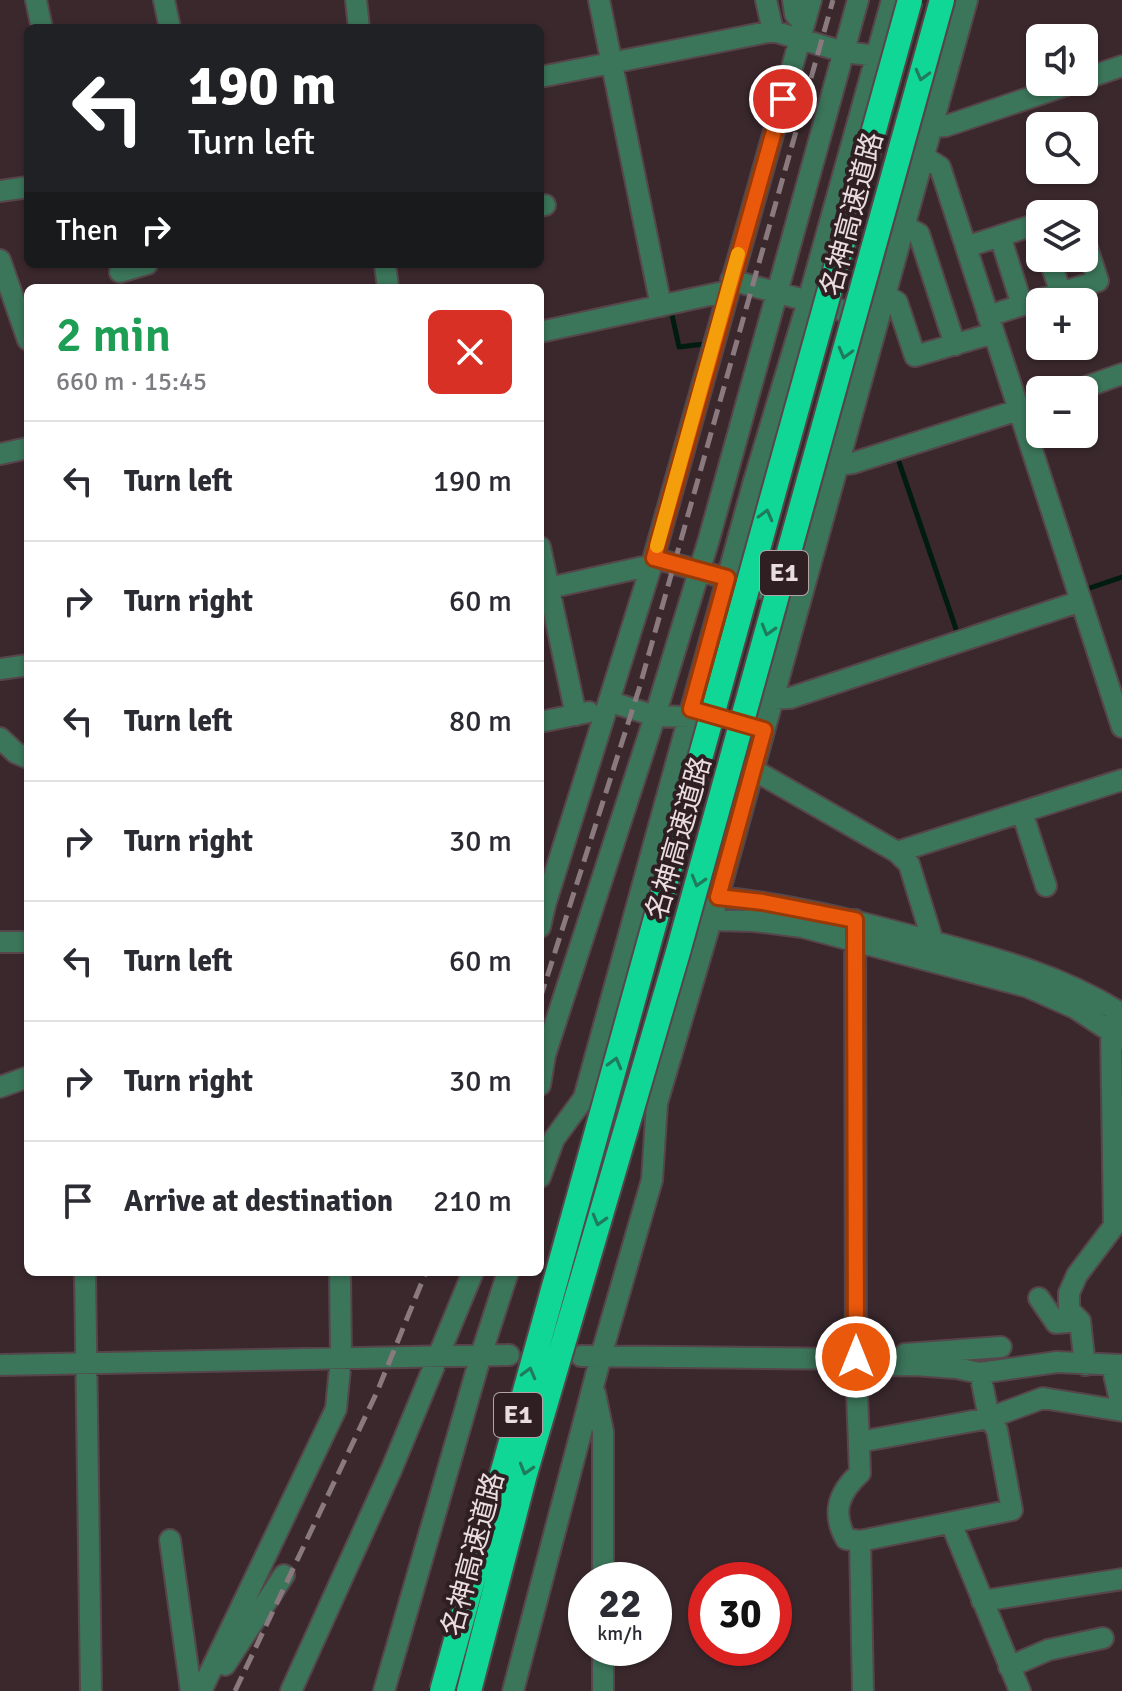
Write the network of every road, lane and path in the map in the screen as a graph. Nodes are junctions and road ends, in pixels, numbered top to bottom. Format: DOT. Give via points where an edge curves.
graph roads {
  1 [pos="36,0"];
  2 [pos="164,0"];
  3 [pos="356,0"];
  4 [pos="599,0"];
  5 [pos="766,0"];
  6 [pos="793,0"];
  7 [pos="811,0"];
  8 [pos="858,0"];
  9 [pos="892,0"];
  10 [pos="910,0"];
  11 [pos="942,0"];
  12 [pos="967,0"];
  13 [pos="41,24"];
  14 [pos="169,24"];
  15 [pos="359,24"];
  16 [pos="773,31"];
  17 [pos="802,31"];
  18 [pos="844,52"];
  19 [pos="877,56"];
  20 [pos="613,63"];
  21 [pos="1122,66"];
  22 [pos="1098,74"];
  23 [pos="544,76"];
  24 [pos="1035,96"];
  25 [pos="932,127"];
  26 [pos="923,156"];
  27 [pos="24,188"];
  28 [pos="0,191"];
  29 [pos="905,226"];
  30 [pos="1026,229"];
  31 [pos="1000,236"];
  32 [pos="966,247"];
  33 [pos="0,260"];
  34 [pos="1095,272"];
  35 [pos="729,285"];
  36 [pos="1076,288"];
  37 [pos="777,292"];
  38 [pos="886,295"];
  39 [pos="808,301"];
  40 [pos="1026,304"];
  41 [pos="1022,305"];
  42 [pos="661,306"];
  43 [pos="879,320"];
  44 [pos="991,325"];
  45 [pos="24,329"];
  46 [pos="544,331"];
  47 [pos="955,345"];
  48 [pos="1122,374"];
  49 [pos="1098,383"];
  50 [pos="1026,408"];
  51 [pos="1019,411"];
  52 [pos="24,449"];
  53 [pos="0,454"];
  54 [pos="839,465"];
  55 [pos="653,562"];
  56 [pos="699,570"];
  57 [pos="727,578"];
  58 [pos="544,589"];
  59 [pos="801,599"];
  60 [pos="1081,601"];
  61 [pos="24,666"];
  62 [pos="0,669"];
  63 [pos="773,699"];
  64 [pos="610,705"];
  65 [pos="690,713"];
  66 [pos="576,715"];
  67 [pos="655,716"];
  68 [pos="544,721"];
  69 [pos="1122,727"];
  70 [pos="764,730"];
  71 [pos="0,738"];
  72 [pos="24,756"];
  73 [pos="752,769"];
  74 [pos="1122,780"];
  75 [pos="1022,812"];
  76 [pos="897,852"];
  77 [pos="1046,886"];
  78 [pos="718,897"];
  79 [pos="544,903"];
  80 [pos="711,920"];
  81 [pos="855,930"];
  82 [pos="0,942"];
  83 [pos="24,942"];
  84 [pos="933,942"];
  85 [pos="1118,1024"];
  86 [pos="544,1061"];
  87 [pos="24,1078"];
  88 [pos="0,1087"];
  89 [pos="544,1166"];
  90 [pos="85,1276"];
  91 [pos="340,1276"];
  92 [pos="471,1276"];
  93 [pos="507,1276"];
  94 [pos="1039,1298"];
  95 [pos="1080,1321"];
  96 [pos="1001,1347"];
  97 [pos="438,1355"];
  98 [pos="481,1355"];
  99 [pos="509,1355"];
  100 [pos="591,1356"];
  101 [pos="341,1358"];
  102 [pos="856,1362"];
  103 [pos="0,1365"];
  104 [pos="85,1365"];
  105 [pos="1085,1365"];
  106 [pos="1117,1366"];
  107 [pos="980,1373"];
  108 [pos="593,1385"];
  109 [pos="1122,1410"];
  110 [pos="989,1418"];
  111 [pos="859,1442"];
  112 [pos="951,1523"];
  113 [pos="170,1540"];
  114 [pos="860,1541"];
  115 [pos="603,1562"];
  116 [pos="284,1575"];
  117 [pos="1122,1579"];
  118 [pos="982,1601"];
  119 [pos="1103,1638"];
  120 [pos="603,1666"];
  121 [pos="1009,1667"];
  122 [pos="91,1691"];
  123 [pos="191,1691"];
  124 [pos="201,1691"];
  125 [pos="208,1691"];
  126 [pos="291,1691"];
  127 [pos="384,1691"];
  128 [pos="442,1691"];
  129 [pos="469,1691"];
  130 [pos="513,1691"];
  131 [pos="603,1691"];
  132 [pos="863,1691"];
  133 [pos="1020,1691"];
  1 -- 13 [label="street"];
  2 -- 14 [label="street"];
  3 -- 15 [label="street"];
  4 -- 20 [label="street"];
  5 -- 16 [label="street"];
  6 -- 17 [label="street"];
  7 -- 17 [label="street"];
  8 -- 18 [label="street"];
  9 -- 19 [label="street"];
  128 -- 10 [label="highway, 名神高速道路 / E1, one-way, bridge"];
  11 -- 129 [label="highway, 名神高速道路 / E1, one-way, bridge" via="683,936 525,1474"];
  12 -- 25 [label="street"];
  16 -- 17 [label="street"];
  16 -- 20 [label="street"];
  17 -- 18 [label="street"];
  17 -- 35 [label="street"];
  18 -- 19 [label="street"];
  18 -- 37 [label="street"];
  19 -- 39 [label="street"];
  20 -- 23 [label="street"];
  20 -- 42 [label="street"];
  21 -- 22 [label="street"];
  24 -- 25 [label="street"];
  25 -- 26 [label="street"];
  26 -- 29 [label="street"];
  26 -- 32 [label="street" via="940,167"];
  27 -- 28 [label="street"];
  29 -- 38 [label="street"];
  29 -- 47 [label="street" via="919,234"];
  30 -- 31 [label="street"];
  31 -- 32 [label="street"];
  31 -- 41 [label="street"];
  32 -- 44 [label="street"];
  33 -- 45 [label="street"];
  34 -- 36 [label="street" via="1098,281"];
  35 -- 37 [label="street"];
  35 -- 42 [label="street"];
  35 -- 55 [label="street"];
  37 -- 39 [label="street"];
  37 -- 56 [label="street"];
  38 -- 43 [label="street"];
  38 -- 47 [label="street" via="897,302 915,356"];
  39 -- 43 [label="street"];
  39 -- 57 [label="street"];
  40 -- 41 [label="street"];
  41 -- 44 [label="street"];
  42 -- 46 [label="street"];
  43 -- 54 [label="street"];
  44 -- 47 [label="street"];
  44 -- 51 [label="street"];
  48 -- 49 [label="street"];
  50 -- 51 [label="street"];
  51 -- 54 [label="street"];
  51 -- 60 [label="street"];
  52 -- 53 [label="street"];
  54 -- 59 [label="street"];
  55 -- 56 [label="street"];
  55 -- 58 [label="street"];
  55 -- 64 [label="street"];
  56 -- 57 [label="street"];
  56 -- 67 [label="street"];
  57 -- 59 [label="street"];
  57 -- 65 [label="street"];
  58 -- 66 [label="street"];
  59 -- 63 [label="street"];
  60 -- 63 [label="street" via="790,698"];
  60 -- 69 [label="street"];
  61 -- 62 [label="street"];
  63 -- 70 [label="street"];
  64 -- 66 [label="street"];
  64 -- 67 [label="street"];
  64 -- 79 [label="street"];
  65 -- 67 [label="street"];
  65 -- 70 [label="street"];
  65 -- 89 [label="street" via="584,1098 554,1139"];
  66 -- 68 [label="street"];
  67 -- 86 [label="street"];
  70 -- 73 [label="street"];
  71 -- 72 [label="street"];
  73 -- 76 [label="street"];
  73 -- 78 [label="street"];
  74 -- 75 [label="street"];
  75 -- 76 [label="street"];
  75 -- 77 [label="street"];
  76 -- 84 [label="street" via="909,864"];
  78 -- 80 [label="street"];
  78 -- 81 [label="street" via="763,902"];
  80 -- 81 [label="street"];
  80 -- 100 [label="street" via="657,1103 652,1180"];
  81 -- 84 [label="street"];
  81 -- 85 [label="street" via="1028,987"];
  81 -- 102 [label="street"];
  82 -- 83 [label="street"];
  84 -- 85 [label="street" via="1027,969 1098,999"];
  85 -- 95 [label="street" via="1114,1226 1069,1293 1069,1310"];
  87 -- 88 [label="street"];
  90 -- 104 [label="street"];
  91 -- 101 [label="street"];
  92 -- 97 [label="street"];
  93 -- 98 [label="street"];
  94 -- 95 [label="street" via="1056,1323"];
  95 -- 105 [label="street"];
  96 -- 102 [label="street"];
  97 -- 98 [label="street"];
  97 -- 101 [label="street"];
  97 -- 126 [label="street"];
  98 -- 99 [label="street"];
  98 -- 127 [label="street"];
  100 -- 102 [label="street"];
  100 -- 108 [label="street"];
  101 -- 104 [label="street"];
  101 -- 124 [label="street" via="336,1409"];
  102 -- 107 [label="street"];
  102 -- 111 [label="street"];
  103 -- 104 [label="street"];
  104 -- 122 [label="street"];
  105 -- 106 [label="street"];
  105 -- 107 [label="street" via="1057,1362"];
  106 -- 109 [label="street"];
  107 -- 110 [label="street"];
  108 -- 115 [label="street" via="603,1432"];
  108 -- 130 [label="street"];
  109 -- 110 [label="street" via="1043,1398"];
  110 -- 111 [label="street"];
  110 -- 112 [label="street" via="997,1430 1012,1510"];
  111 -- 114 [label="street" via="860,1473 840,1496 839,1510 846,1539"];
  112 -- 114 [label="street"];
  112 -- 118 [label="street"];
  113 -- 123 [label="street"];
  114 -- 132 [label="street"];
  116 -- 125 [label="street"];
  117 -- 118 [label="street"];
  118 -- 121 [label="street"];
  119 -- 121 [label="street" via="1048,1650"];
  120 -- 131 [label="street"];
  121 -- 133 [label="street"];
}
